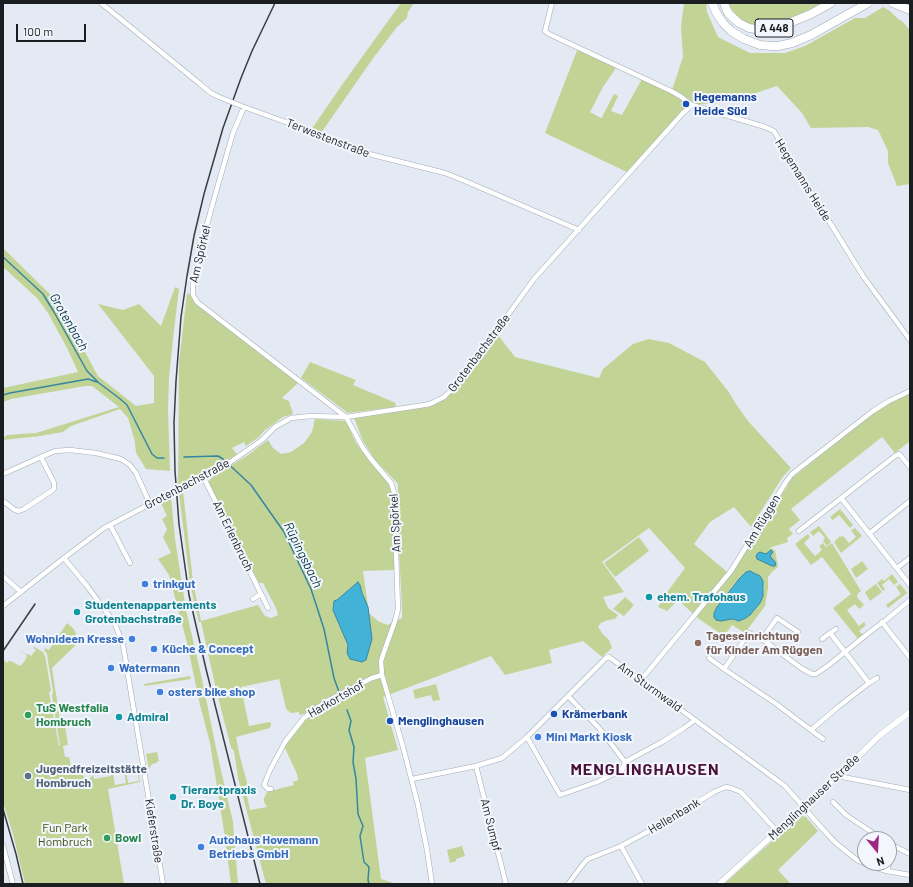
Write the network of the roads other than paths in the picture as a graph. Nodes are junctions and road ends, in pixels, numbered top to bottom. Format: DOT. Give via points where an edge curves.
graph roads {
  1 [pos="101,3"];
  2 [pos="552,3"];
  3 [pos="712,3"];
  4 [pos="724,3"];
  5 [pos="831,3"];
  6 [pos="868,3"];
  7 [pos="896,4"];
  8 [pos="910,10"];
  9 [pos="692,105"];
  10 [pos="244,107"];
  11 [pos="579,230"];
  12 [pos="910,340"];
  13 [pos="910,391"];
  14 [pos="346,417"];
  15 [pos="41,456"];
  16 [pos="910,467"];
  17 [pos="3,474"];
  18 [pos="204,478"];
  19 [pos="841,498"];
  20 [pos="3,501"];
  21 [pos="910,501"];
  22 [pos="150,504"];
  23 [pos="110,524"];
  24 [pos="799,531"];
  25 [pos="870,533"];
  26 [pos="64,558"];
  27 [pos="910,558"];
  28 [pos="130,563"];
  29 [pos="897,568"];
  30 [pos="3,576"];
  31 [pos="910,585"];
  32 [pos="21,592"];
  33 [pos="261,594"];
  34 [pos="253,599"];
  35 [pos="910,600"];
  36 [pos="3,606"];
  37 [pos="268,608"];
  38 [pos="882,622"];
  39 [pos="836,628"];
  40 [pos="798,632"];
  41 [pos="830,633"];
  42 [pos="762,639"];
  43 [pos="822,639"];
  44 [pos="845,652"];
  45 [pos="709,658"];
  46 [pos="910,658"];
  47 [pos="724,669"];
  48 [pos="382,675"];
  49 [pos="877,678"];
  50 [pos="641,680"];
  51 [pos="869,683"];
  52 [pos="568,696"];
  53 [pos="910,712"];
  54 [pos="695,720"];
  55 [pos="812,730"];
  56 [pos="527,737"];
  57 [pos="823,740"];
  58 [pos="625,762"];
  59 [pos="476,766"];
  60 [pos="840,774"];
  61 [pos="412,779"];
  62 [pos="271,789"];
  63 [pos="910,790"];
  64 [pos="834,802"];
  65 [pos="804,807"];
  66 [pos="777,831"];
  67 [pos="870,831"];
  68 [pos="3,846"];
  69 [pos="621,846"];
  70 [pos="897,848"];
  71 [pos="910,854"];
  72 [pos="857,860"];
  73 [pos="887,871"];
  74 [pos="910,875"];
  75 [pos="13,884"];
  76 [pos="163,884"];
  77 [pos="432,884"];
  78 [pos="506,884"];
  79 [pos="568,884"];
  80 [pos="642,884"];
  81 [pos="719,884"];
  1 -- 10 [label="street, Terwestenstraße, bridge" via="211,92"];
  2 -- 9 [label="street, Hegemanns Heide" via="545,31 549,34 671,91"];
  3 -- 6 [label="highway, A 448" via="717,14 731,31 744,40 772,46 792,43 811,35"];
  4 -- 5 [label="highway, A 448" via="728,13 735,20 743,26 756,29 789,23"];
  7 -- 8 [label="highway"];
  9 -- 11 [label="street, Grotenbachstraße"];
  9 -- 12 [label="street, Hegemanns Heide" via="774,131 863,276"];
  10 -- 11 [label="street, Terwestenstraße" via="372,155 445,173"];
  10 -- 14 [label="street, Am Spörkel" via="233,133 209,219 193,285 193,295 205,310"];
  11 -- 14 [label="street, Grotenbachstraße" via="534,278 481,352 444,397 430,404"];
  13 -- 50 [label="street, Am Rüggen" via="873,411 792,474 731,571"];
  14 -- 18 [label="street, Grotenbachstraße" via="291,418 275,427 233,461"];
  14 -- 48 [label="street, Am Spörkel" via="363,448 391,483 394,492 398,609 381,662"];
  15 -- 17 [label="street"];
  15 -- 20 [label="street" via="54,483 53,490 19,511"];
  15 -- 22 [label="street" via="55,451 70,450 124,460 133,469"];
  16 -- 19 [label="street" via="899,454"];
  18 -- 22 [label="street, Grotenbachstraße"];
  18 -- 33 [label="street, Am Erlenbruch"];
  19 -- 24 [label="street"];
  19 -- 25 [label="street"];
  21 -- 25 [label="street"];
  22 -- 23 [label="street, Grotenbachstraße"];
  23 -- 26 [label="street, Grotenbachstraße"];
  23 -- 28 [label="street"];
  25 -- 29 [label="street"];
  26 -- 32 [label="street, Grotenbachstraße"];
  26 -- 76 [label="street, Kieferstraße" via="115,624 123,646"];
  27 -- 29 [label="street"];
  29 -- 31 [label="street"];
  30 -- 32 [label="street"];
  32 -- 36 [label="street, Grotenbachstraße"];
  33 -- 34 [label="street"];
  33 -- 37 [label="street, Am Erlenbruch"];
  35 -- 38 [label="street"];
  38 -- 44 [label="street"];
  38 -- 46 [label="street"];
  39 -- 41 [label="street"];
  40 -- 42 [label="street" via="777,618"];
  41 -- 43 [label="street"];
  41 -- 44 [label="street"];
  42 -- 44 [label="street" via="801,668 814,674"];
  42 -- 47 [label="street" via="749,633"];
  44 -- 51 [label="street"];
  45 -- 47 [label="street"];
  47 -- 55 [label="street"];
  48 -- 61 [label="street, Am Spörkel"];
  48 -- 62 [label="street, Harkortshof" via="327,702 304,719 285,742 270,770 264,785"];
  49 -- 51 [label="street"];
  50 -- 52 [label="street, Am Sturmwald" via="609,657"];
  50 -- 54 [label="street, Am Sturmwald"];
  51 -- 55 [label="street"];
  52 -- 56 [label="street, Am Sturmwald"];
  52 -- 58 [label="street" via="599,728"];
  53 -- 60 [label="street, Menglinghauser Straße" via="879,736"];
  54 -- 58 [label="street"];
  54 -- 65 [label="street, Am Sturmwald" via="785,786"];
  55 -- 57 [label="street"];
  56 -- 58 [label="street" via="560,795 622,770"];
  56 -- 59 [label="street, Am Sturmwald" via="502,758"];
  59 -- 61 [label="street, Am Sturmwald"];
  59 -- 78 [label="street, Am Sumpf"];
  60 -- 63 [label="street" via="843,777"];
  60 -- 65 [label="street, Menglinghauser Straße"];
  61 -- 77 [label="street, Am Spörkel"];
  64 -- 67 [label="street" via="846,815"];
  65 -- 66 [label="street, Menglinghauser Straße"];
  65 -- 72 [label="street, Am Sturmwald" via="828,835"];
  66 -- 69 [label="street, Hellenbank" via="741,792 726,787"];
  66 -- 81 [label="street, Menglinghauser Straße"];
  68 -- 75 [label="street"];
  69 -- 79 [label="street, Hellenbank" via="588,859"];
  69 -- 80 [label="street"];
  70 -- 71 [label="street"];
  73 -- 74 [label="street, Am Sturmwald"];
}
